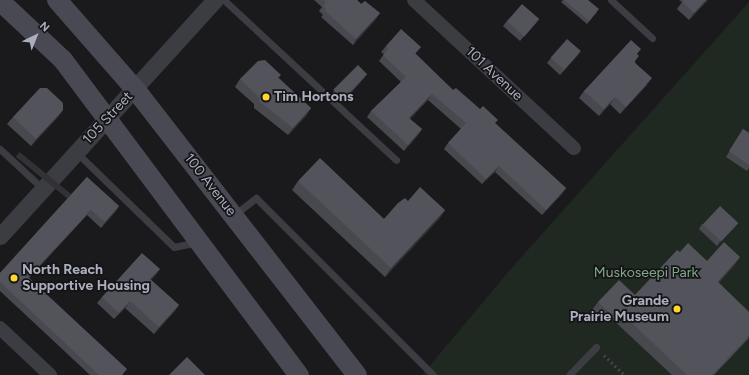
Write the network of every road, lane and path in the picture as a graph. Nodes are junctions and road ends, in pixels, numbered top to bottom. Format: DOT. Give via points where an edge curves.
graph roads {
  1 [pos="57,0"];
  2 [pos="215,0"];
  3 [pos="224,0"];
  4 [pos="414,0"];
  5 [pos="611,0"];
  6 [pos="0,1"];
  7 [pos="652,38"];
  8 [pos="135,89"];
  9 [pos="108,117"];
  10 [pos="574,148"];
  11 [pos="0,149"];
  12 [pos="76,152"];
  13 [pos="396,160"];
  14 [pos="43,189"];
  15 [pos="234,216"];
  16 [pos="0,236"];
  17 [pos="200,241"];
  18 [pos="0,328"];
  19 [pos="596,347"];
  20 [pos="50,375"];
  21 [pos="299,375"];
  22 [pos="358,375"];
  23 [pos="434,375"];
  24 [pos="568,375"];
  25 [pos="625,375"];
  1 -- 8 [label="main road, 100 Avenue"];
  2 -- 8 [label="street, 105 Street"];
  3 -- 13 [label="lane"];
  4 -- 10 [label="street, 101 Avenue"];
  5 -- 7 [label="lane"];
  6 -- 9 [label="main road" via="63,60"];
  8 -- 9 [label="street, 105 Street"];
  8 -- 15 [label="main road, 100 Avenue"];
  9 -- 12 [label="street, 105 Street"];
  9 -- 17 [label="main road"];
  11 -- 14 [label="lane"];
  12 -- 14 [label="street, 105 Street"];
  12 -- 17 [label="lane" via="174,247"];
  14 -- 16 [label="street, 105 Street"];
  15 -- 22 [label="main road, 100 Avenue"];
  15 -- 23 [label="lane" via="256,198"];
  17 -- 21 [label="main road"];
  18 -- 20 [label="street"];
  19 -- 24 [label="lane"];
  19 -- 25 [label="path"];
}
